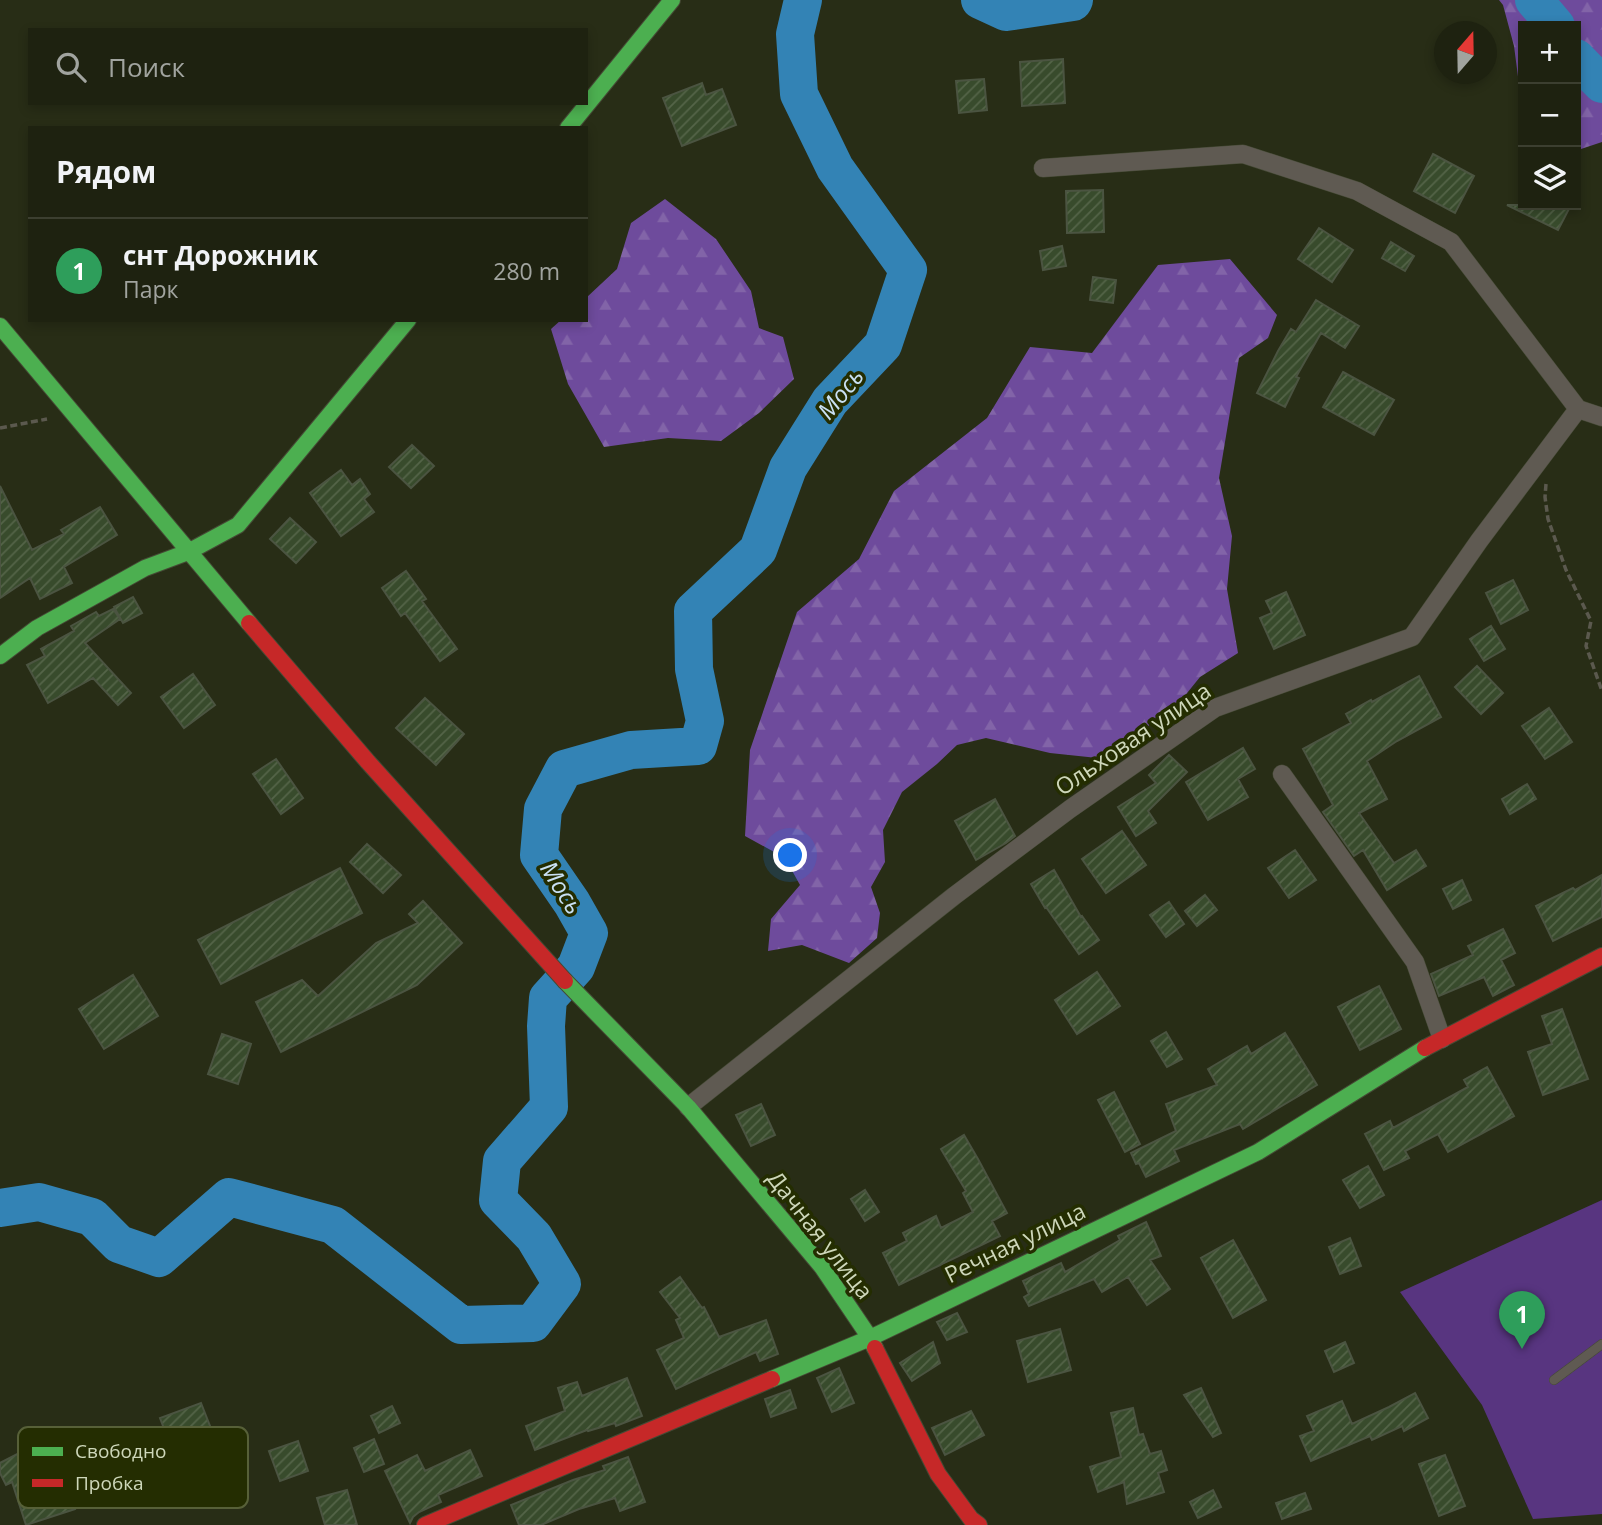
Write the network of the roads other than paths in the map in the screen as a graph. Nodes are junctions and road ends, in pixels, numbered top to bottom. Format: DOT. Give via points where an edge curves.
graph roads {
  1 [pos="672,0"];
  2 [pos="588,103"];
  3 [pos="587,105"];
  4 [pos="570,126"];
  5 [pos="1043,168"];
  6 [pos="406,322"];
  7 [pos="0,326"];
  8 [pos="1578,410"];
  9 [pos="1602,417"];
  10 [pos="188,552"];
  11 [pos="0,656"];
  12 [pos="1282,774"];
  13 [pos="1602,956"];
  14 [pos="1442,1039"];
  15 [pos="688,1107"];
  16 [pos="870,1338"];
  17 [pos="1602,1344"];
  18 [pos="1554,1380"];
  19 [pos="425,1525"];
  20 [pos="979,1525"];
  1 -- 2 [label="street"];
  3 -- 4 [label="street"];
  5 -- 8 [label="street" via="1243,154 1357,191 1451,242"];
  6 -- 10 [label="street" via="238,525"];
  7 -- 10 [label="street, Дачная улица"];
  8 -- 9 [label="street"];
  8 -- 15 [label="street, Ольховая улица" via="1412,637 1215,708 954,896"];
  10 -- 11 [label="street" via="145,568 37,628"];
  10 -- 15 [label="street, Дачная улица" via="368,762 584,1002"];
  12 -- 14 [label="street" via="1415,962"];
  13 -- 14 [label="street, Речная улица"];
  14 -- 16 [label="street, Речная улица" via="1258,1152"];
  15 -- 16 [label="street, Дачная улица" via="822,1267"];
  16 -- 19 [label="street, Речная улица"];
  16 -- 20 [label="street, Дачная улица" via="938,1474"];
  17 -- 18 [label="lane"];
}
